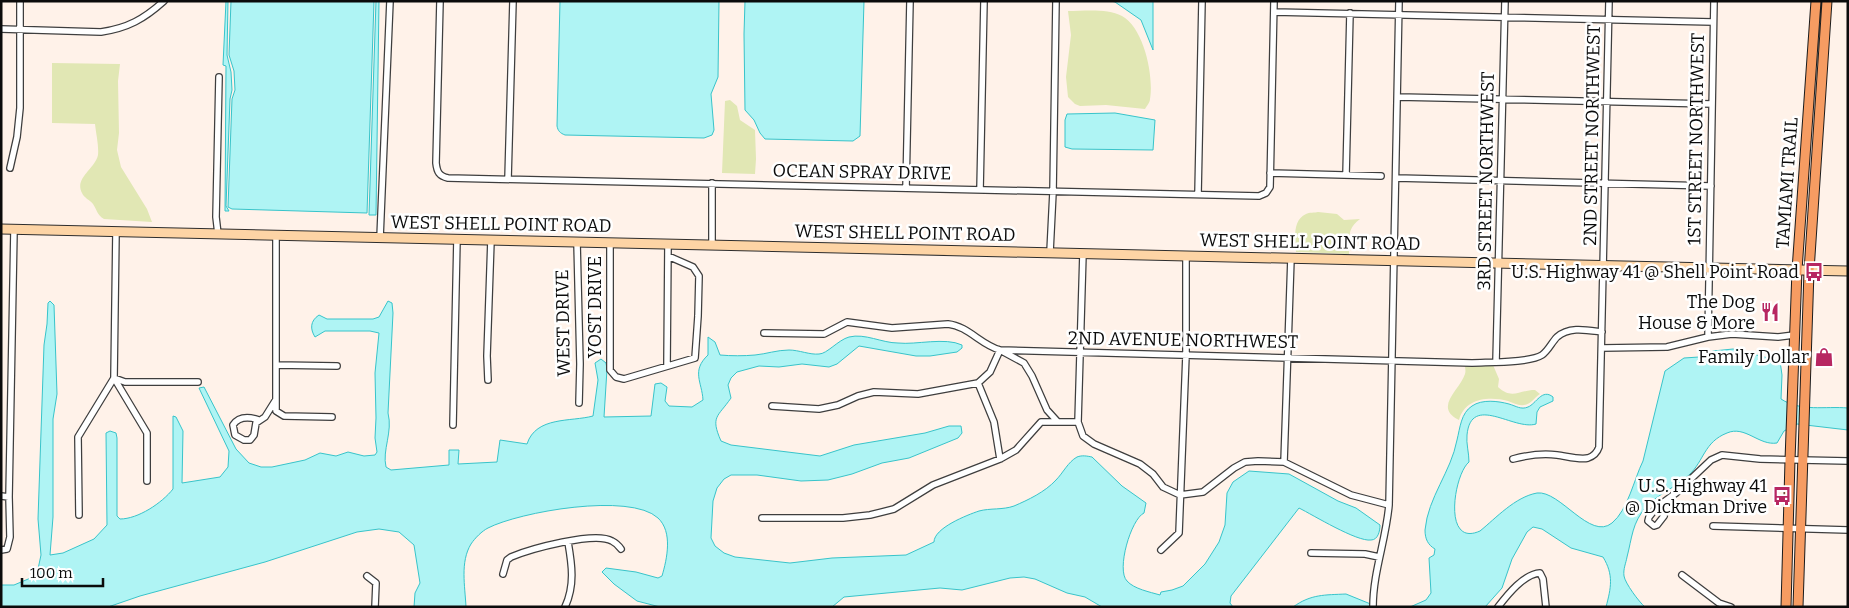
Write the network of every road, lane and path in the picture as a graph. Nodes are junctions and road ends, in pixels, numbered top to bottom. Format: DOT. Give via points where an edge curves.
graph roads {
  1 [pos="20,1"];
  2 [pos="164,1"];
  3 [pos="390,1"];
  4 [pos="440,1"];
  5 [pos="513,1"];
  6 [pos="910,1"];
  7 [pos="984,1"];
  8 [pos="1056,1"];
  9 [pos="1202,1"];
  10 [pos="1274,1"];
  11 [pos="1399,1"];
  12 [pos="1505,1"];
  13 [pos="1609,1"];
  14 [pos="1714,1"];
  15 [pos="1816,1"];
  16 [pos="1827,1"];
  17 [pos="1274,12"];
  18 [pos="1350,13"];
  19 [pos="1399,14"];
  20 [pos="1505,17"];
  21 [pos="1609,20"];
  22 [pos="1713,22"];
  23 [pos="1,30"];
  24 [pos="20,30"];
  25 [pos="1813,33"];
  26 [pos="219,77"];
  27 [pos="1821,88"];
  28 [pos="1398,97"];
  29 [pos="1503,99"];
  30 [pos="1608,102"];
  31 [pos="1712,104"];
  32 [pos="1808,113"];
  33 [pos="1816,165"];
  34 [pos="10,168"];
  35 [pos="1270,173"];
  36 [pos="1346,175"];
  37 [pos="1381,176"];
  38 [pos="1396,178"];
  39 [pos="508,179"];
  40 [pos="1501,181"];
  41 [pos="712,183"];
  42 [pos="1606,184"];
  43 [pos="1711,186"];
  44 [pos="906,188"];
  45 [pos="980,190"];
  46 [pos="1053,192"];
  47 [pos="1198,194"];
  48 [pos="1,229"];
  49 [pos="14,230"];
  50 [pos="116,232"];
  51 [pos="218,234"];
  52 [pos="276,236"];
  53 [pos="380,238"];
  54 [pos="458,239"];
  55 [pos="491,240"];
  56 [pos="576,242"];
  57 [pos="610,243"];
  58 [pos="668,244"];
  59 [pos="712,245"];
  60 [pos="1050,252"];
  61 [pos="1083,253"];
  62 [pos="1186,255"];
  63 [pos="668,256"];
  64 [pos="1290,258"];
  65 [pos="1395,260"];
  66 [pos="1499,262"];
  67 [pos="1604,265"];
  68 [pos="1709,268"];
  69 [pos="1797,270"];
  70 [pos="1809,271"];
  71 [pos="1848,271"];
  72 [pos="1602,332"];
  73 [pos="764,333"];
  74 [pos="1794,336"];
  75 [pos="1708,337"];
  76 [pos="1602,348"];
  77 [pos="1000,350"];
  78 [pos="1081,353"];
  79 [pos="1186,355"];
  80 [pos="1289,357"];
  81 [pos="1393,360"];
  82 [pos="1496,362"];
  83 [pos="276,365"];
  84 [pos="337,366"];
  85 [pos="668,366"];
  86 [pos="114,378"];
  87 [pos="488,380"];
  88 [pos="198,382"];
  89 [pos="978,383"];
  90 [pos="275,401"];
  91 [pos="579,402"];
  92 [pos="772,406"];
  93 [pos="332,417"];
  94 [pos="259,420"];
  95 [pos="1058,422"];
  96 [pos="1078,422"];
  97 [pos="453,426"];
  98 [pos="1000,459"];
  99 [pos="1514,459"];
  100 [pos="1790,460"];
  101 [pos="1802,460"];
  102 [pos="1848,461"];
  103 [pos="1284,462"];
  104 [pos="148,481"];
  105 [pos="1180,495"];
  106 [pos="1,496"];
  107 [pos="9,497"];
  108 [pos="1389,506"];
  109 [pos="79,516"];
  110 [pos="1664,516"];
  111 [pos="762,518"];
  112 [pos="1713,526"];
  113 [pos="1788,528"];
  114 [pos="1800,528"];
  115 [pos="1848,530"];
  116 [pos="568,542"];
  117 [pos="621,549"];
  118 [pos="1,550"];
  119 [pos="1162,550"];
  120 [pos="1311,553"];
  121 [pos="1379,557"];
  122 [pos="504,574"];
  123 [pos="1682,575"];
  124 [pos="367,576"];
  125 [pos="375,607"];
  126 [pos="565,607"];
  127 [pos="1373,607"];
  128 [pos="1498,607"];
  129 [pos="1546,607"];
  130 [pos="1731,607"];
  131 [pos="1786,607"];
  132 [pos="1798,607"];
  1 -- 24 [label="street"];
  2 -- 24 [label="street" via="133,24 115,30"];
  3 -- 53 [label="street"];
  4 -- 39 [label="street, OCEAN SPRAY DRIVE" via="436,171 441,177 448,178"];
  5 -- 39 [label="street"];
  6 -- 44 [label="street"];
  7 -- 45 [label="street"];
  8 -- 46 [label="street"];
  9 -- 47 [label="street"];
  10 -- 17 [label="street, OCEAN SPRAY DRIVE"];
  11 -- 19 [label="street"];
  12 -- 20 [label="street, 3RD STREET NORTHWEST"];
  13 -- 21 [label="street, 2ND STREET NORTHWEST"];
  14 -- 22 [label="street, 1ST STREET NORTHWEST"];
  15 -- 25 [label="main road, TAMIAMI TRAIL"];
  16 -- 27 [label="main road, TAMIAMI TRAIL"];
  17 -- 18 [label="street"];
  17 -- 35 [label="street, OCEAN SPRAY DRIVE"];
  18 -- 19 [label="street"];
  18 -- 36 [label="street"];
  19 -- 20 [label="street"];
  19 -- 28 [label="street"];
  20 -- 21 [label="street"];
  20 -- 29 [label="street, 3RD STREET NORTHWEST"];
  21 -- 22 [label="street"];
  21 -- 30 [label="street, 2ND STREET NORTHWEST"];
  22 -- 31 [label="street, 1ST STREET NORTHWEST"];
  23 -- 24 [label="street"];
  24 -- 34 [label="street" via="20,108"];
  25 -- 27 [label="main road" via="1817,54 1816,84"];
  25 -- 32 [label="main road, TAMIAMI TRAIL"];
  26 -- 51 [label="street"];
  27 -- 33 [label="main road, TAMIAMI TRAIL"];
  28 -- 29 [label="street"];
  28 -- 38 [label="street"];
  29 -- 30 [label="street"];
  29 -- 40 [label="street, 3RD STREET NORTHWEST"];
  30 -- 31 [label="street"];
  30 -- 42 [label="street, 2ND STREET NORTHWEST"];
  31 -- 43 [label="street, 1ST STREET NORTHWEST"];
  32 -- 33 [label="main road" via="1813,122"];
  32 -- 69 [label="main road, TAMIAMI TRAIL"];
  33 -- 70 [label="main road, TAMIAMI TRAIL"];
  35 -- 36 [label="street"];
  35 -- 47 [label="street, OCEAN SPRAY DRIVE" via="1270,187 1259,196"];
  36 -- 37 [label="street"];
  38 -- 40 [label="street"];
  38 -- 65 [label="street"];
  39 -- 41 [label="street, OCEAN SPRAY DRIVE"];
  40 -- 42 [label="street"];
  40 -- 66 [label="street, 3RD STREET NORTHWEST"];
  41 -- 44 [label="street, OCEAN SPRAY DRIVE"];
  41 -- 59 [label="street"];
  42 -- 43 [label="street"];
  42 -- 67 [label="street, 2ND STREET NORTHWEST"];
  43 -- 68 [label="street, 1ST STREET NORTHWEST"];
  44 -- 45 [label="street, OCEAN SPRAY DRIVE"];
  45 -- 46 [label="street, OCEAN SPRAY DRIVE"];
  46 -- 47 [label="street, OCEAN SPRAY DRIVE"];
  46 -- 60 [label="street"];
  48 -- 49 [label="street, WEST SHELL POINT ROAD"];
  49 -- 50 [label="street, WEST SHELL POINT ROAD"];
  49 -- 107 [label="street"];
  50 -- 51 [label="street, WEST SHELL POINT ROAD"];
  50 -- 86 [label="street"];
  51 -- 52 [label="street, WEST SHELL POINT ROAD"];
  52 -- 53 [label="street, WEST SHELL POINT ROAD"];
  52 -- 83 [label="street"];
  53 -- 54 [label="street, WEST SHELL POINT ROAD"];
  54 -- 55 [label="street, WEST SHELL POINT ROAD"];
  54 -- 97 [label="street"];
  55 -- 56 [label="street, WEST SHELL POINT ROAD"];
  55 -- 87 [label="street"];
  56 -- 57 [label="street, WEST SHELL POINT ROAD"];
  56 -- 91 [label="street, WEST DRIVE"];
  57 -- 58 [label="street, WEST SHELL POINT ROAD"];
  57 -- 85 [label="street, YOST DRIVE" via="610,370 616,377 624,379"];
  58 -- 59 [label="street, WEST SHELL POINT ROAD"];
  58 -- 63 [label="street"];
  59 -- 60 [label="street, WEST SHELL POINT ROAD"];
  60 -- 61 [label="street, WEST SHELL POINT ROAD"];
  61 -- 62 [label="street, WEST SHELL POINT ROAD"];
  61 -- 78 [label="street"];
  62 -- 64 [label="street, WEST SHELL POINT ROAD"];
  62 -- 79 [label="street"];
  63 -- 85 [label="street"];
  63 -- 85 [label="street" via="693,267 699,276 694,358"];
  64 -- 65 [label="street, WEST SHELL POINT ROAD"];
  64 -- 80 [label="street"];
  65 -- 66 [label="street, WEST SHELL POINT ROAD"];
  65 -- 81 [label="street"];
  66 -- 67 [label="street, WEST SHELL POINT ROAD"];
  66 -- 82 [label="street, 3RD STREET NORTHWEST"];
  67 -- 68 [label="street, WEST SHELL POINT ROAD"];
  67 -- 72 [label="street, 2ND STREET NORTHWEST"];
  68 -- 69 [label="street, WEST SHELL POINT ROAD"];
  68 -- 75 [label="street, 1ST STREET NORTHWEST"];
  69 -- 70 [label="street, WEST SHELL POINT ROAD"];
  69 -- 74 [label="main road, TAMIAMI TRAIL"];
  70 -- 71 [label="street, WEST SHELL POINT ROAD"];
  70 -- 101 [label="main road, TAMIAMI TRAIL"];
  72 -- 76 [label="street, 2ND STREET NORTHWEST"];
  72 -- 82 [label="street, 2ND AVENUE NORTHWEST" via="1568,330 1558,336 1542,355 1527,360"];
  73 -- 77 [label="street, 2ND AVENUE NORTHWEST" via="824,334 846,322 892,328 956,324"];
  74 -- 75 [label="street" via="1732,334"];
  74 -- 100 [label="main road, TAMIAMI TRAIL"];
  75 -- 76 [label="street" via="1667,347"];
  76 -- 99 [label="street, 2ND STREET NORTHWEST" via="1597,453 1584,458 1533,454"];
  77 -- 78 [label="street, 2ND AVENUE NORTHWEST"];
  77 -- 89 [label="street" via="990,372"];
  77 -- 95 [label="street" via="1024,363 1048,410"];
  78 -- 79 [label="street, 2ND AVENUE NORTHWEST"];
  78 -- 96 [label="street"];
  79 -- 80 [label="street, 2ND AVENUE NORTHWEST"];
  79 -- 105 [label="street"];
  80 -- 81 [label="street, 2ND AVENUE NORTHWEST"];
  80 -- 103 [label="street"];
  81 -- 82 [label="street, 2ND AVENUE NORTHWEST"];
  81 -- 108 [label="street"];
  83 -- 84 [label="street"];
  83 -- 90 [label="street"];
  86 -- 88 [label="street" via="126,382"];
  86 -- 104 [label="street" via="147,433"];
  86 -- 109 [label="street" via="78,437"];
  89 -- 92 [label="street" via="918,394 874,392 819,409"];
  89 -- 98 [label="street" via="994,422"];
  90 -- 93 [label="street" via="276,411 284,416"];
  90 -- 94 [label="street" via="265,417"];
  94 -- 94 [label="street" via="250,440 235,435 233,425 237,420"];
  95 -- 96 [label="street"];
  95 -- 98 [label="street" via="1041,422 1016,450"];
  96 -- 105 [label="street" via="1083,436 1094,444 1140,464 1163,487"];
  98 -- 111 [label="street" via="933,485 894,509 870,515"];
  100 -- 101 [label="street"];
  100 -- 110 [label="street" via="1722,455 1711,460 1657,507 1648,521 1657,525"];
  100 -- 113 [label="main road, TAMIAMI TRAIL"];
  101 -- 102 [label="street"];
  101 -- 114 [label="main road, TAMIAMI TRAIL"];
  103 -- 105 [label="street" via="1245,462 1203,492"];
  103 -- 108 [label="street" via="1351,495"];
  105 -- 119 [label="street" via="1179,532"];
  106 -- 107 [label="street"];
  107 -- 118 [label="street" via="10,538 6,549"];
  108 -- 121 [label="street"];
  112 -- 113 [label="street"];
  113 -- 114 [label="street"];
  113 -- 131 [label="main road, TAMIAMI TRAIL"];
  114 -- 115 [label="street"];
  114 -- 132 [label="main road, TAMIAMI TRAIL"];
  116 -- 117 [label="street" via="591,538 608,540"];
  116 -- 122 [label="street" via="511,557 507,560"];
  116 -- 126 [label="street" via="572,583"];
  120 -- 121 [label="street"];
  121 -- 127 [label="street"];
  123 -- 130 [label="street" via="1719,603"];
  124 -- 125 [label="street" via="376,583"];
  128 -- 129 [label="street" via="1512,590 1540,573"];
}
